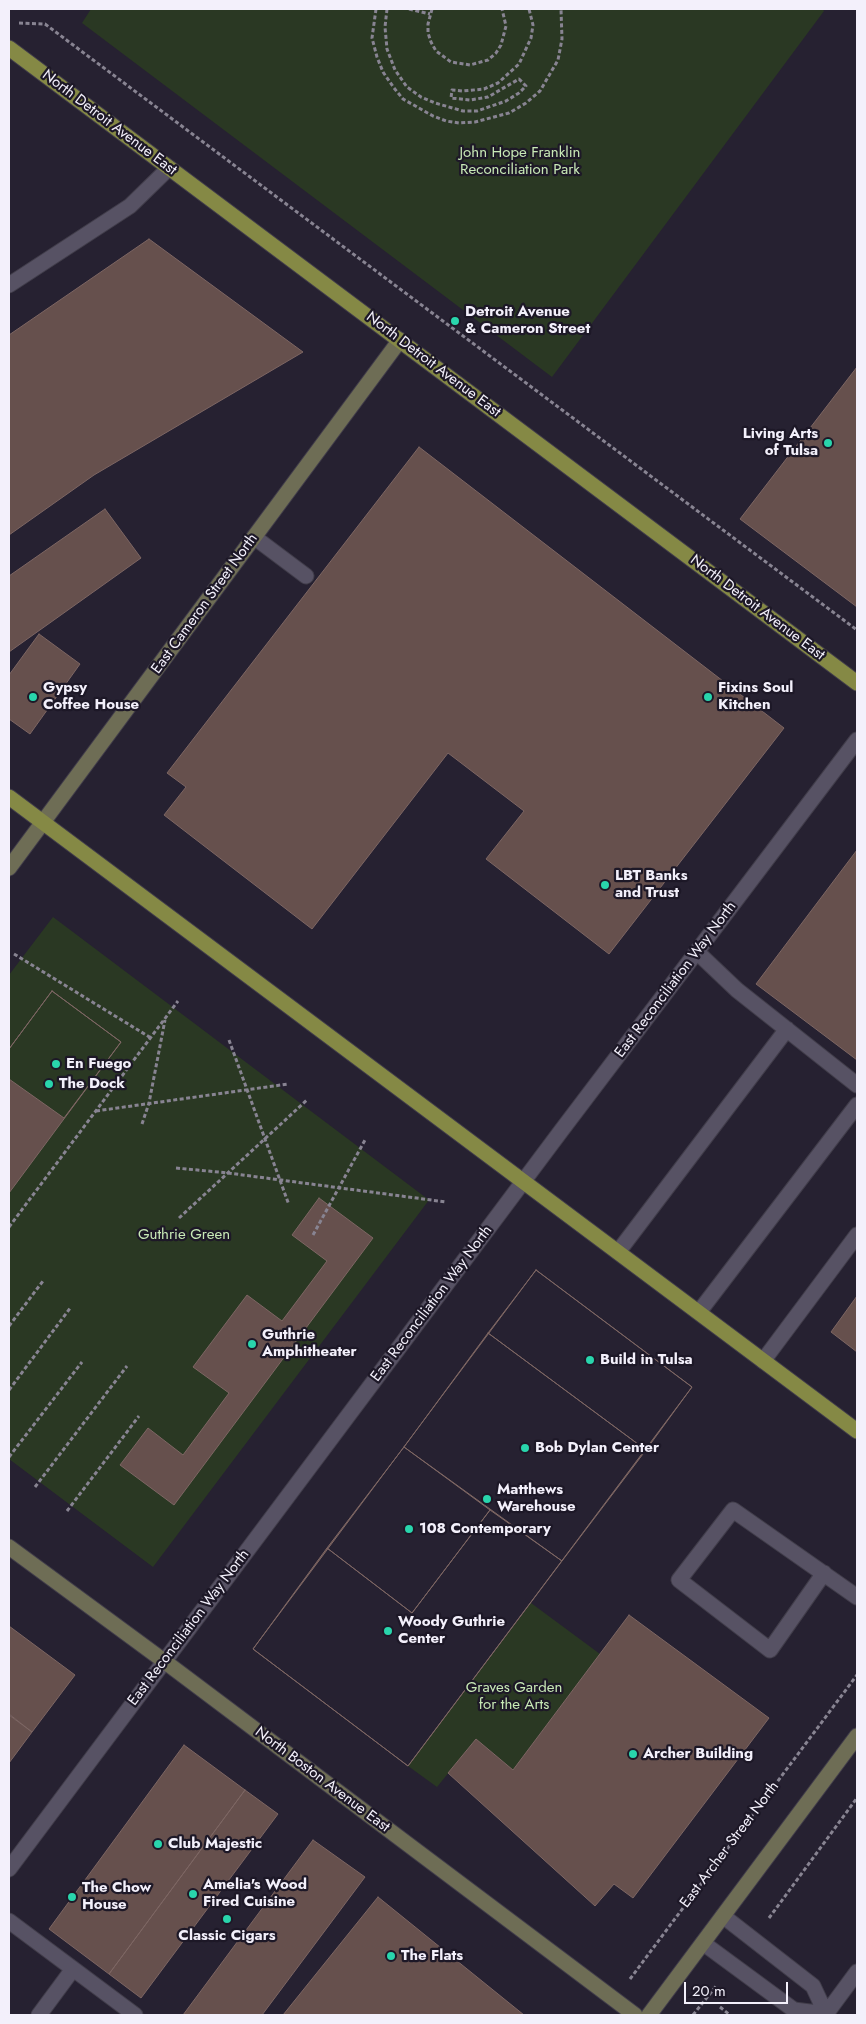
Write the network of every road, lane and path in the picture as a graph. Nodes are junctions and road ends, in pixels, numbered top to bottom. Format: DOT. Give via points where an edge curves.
graph roads {
  1 [pos="376,9"];
  2 [pos="387,9"];
  3 [pos="410,9"];
  4 [pos="432,9"];
  5 [pos="502,9"];
  6 [pos="529,9"];
  7 [pos="561,9"];
  8 [pos="430,14"];
  9 [pos="18,23"];
  10 [pos="9,48"];
  11 [pos="169,168"];
  12 [pos="9,285"];
  13 [pos="400,340"];
  14 [pos="254,537"];
  15 [pos="306,576"];
  16 [pos="857,630"];
  17 [pos="857,683"];
  18 [pos="857,740"];
  19 [pos="9,797"];
  20 [pos="43,823"];
  21 [pos="9,868"];
  22 [pos="697,952"];
  23 [pos="14,954"];
  24 [pos="178,1001"];
  25 [pos="166,1018"];
  26 [pos="787,1029"];
  27 [pos="151,1038"];
  28 [pos="229,1040"];
  29 [pos="288,1084"];
  30 [pos="857,1085"];
  31 [pos="247,1090"];
  32 [pos="308,1099"];
  33 [pos="149,1103"];
  34 [pos="857,1104"];
  35 [pos="96,1111"];
  36 [pos="142,1124"];
  37 [pos="265,1139"];
  38 [pos="364,1140"];
  39 [pos="176,1168"];
  40 [pos="228,1173"];
  41 [pos="280,1180"];
  42 [pos="523,1182"];
  43 [pos="339,1187"];
  44 [pos="446,1202"];
  45 [pos="289,1205"];
  46 [pos="179,1218"];
  47 [pos="9,1227"];
  48 [pos="313,1235"];
  49 [pos="857,1235"];
  50 [pos="618,1252"];
  51 [pos="43,1281"];
  52 [pos="71,1307"];
  53 [pos="699,1312"];
  54 [pos="9,1326"];
  55 [pos="764,1361"];
  56 [pos="82,1362"];
  57 [pos="127,1366"];
  58 [pos="9,1390"];
  59 [pos="139,1416"];
  60 [pos="857,1431"];
  61 [pos="9,1457"];
  62 [pos="35,1487"];
  63 [pos="67,1511"];
  64 [pos="9,1547"];
  65 [pos="824,1573"];
  66 [pos="857,1597"];
  67 [pos="164,1661"];
  68 [pos="857,1675"];
  69 [pos="857,1736"];
  70 [pos="857,1798"];
  71 [pos="9,1869"];
  72 [pos="723,1916"];
  73 [pos="9,1921"];
  74 [pos="753,1939"];
  75 [pos="703,1943"];
  76 [pos="734,1965"];
  77 [pos="73,1969"];
  78 [pos="857,1972"];
  79 [pos="614,2000"];
  80 [pos="720,2007"];
  81 [pos="39,2015"];
  82 [pos="135,2015"];
  83 [pos="634,2015"];
  84 [pos="649,2015"];
  85 [pos="693,2015"];
  86 [pos="730,2015"];
  87 [pos="827,2015"];
  1 -- 7 [label="path" via="372,38 374,48 383,72 394,88 403,99 432,116 459,123 509,114 540,91 558,60 562,39"];
  2 -- 6 [label="path" via="387,48 395,70 407,87 435,103 463,111 477,111 506,101 526,86 519,79 488,97 470,100 451,98 452,90 484,89 498,83 519,64 531,38 533,25"];
  3 -- 8 [label="path"];
  4 -- 8 [label="path"];
  5 -- 8 [label="path" via="506,26 502,45 488,60 470,65 451,62 436,51 428,33"];
  9 -- 16 [label="path" via="45,24"];
  10 -- 11 [label="main road, North Detroit Avenue East"];
  11 -- 12 [label="street" via="130,206"];
  11 -- 13 [label="main road, North Detroit Avenue East"];
  13 -- 14 [label="street, East Cameron Street North"];
  13 -- 17 [label="main road, North Detroit Avenue East"];
  14 -- 15 [label="street"];
  14 -- 20 [label="street, East Cameron Street North"];
  18 -- 22 [label="street, East Reconciliation Way North"];
  19 -- 20 [label="main road"];
  20 -- 21 [label="street, East Cameron Street North"];
  20 -- 42 [label="main road"];
  22 -- 26 [label="street" via="737,990"];
  22 -- 42 [label="street, East Reconciliation Way North"];
  23 -- 27 [label="path"];
  24 -- 25 [label="path"];
  25 -- 27 [label="path"];
  25 -- 33 [label="path"];
  26 -- 30 [label="street"];
  26 -- 50 [label="street"];
  27 -- 35 [label="path"];
  28 -- 31 [label="path"];
  29 -- 31 [label="path"];
  31 -- 33 [label="path"];
  31 -- 37 [label="path"];
  32 -- 37 [label="path"];
  33 -- 35 [label="path"];
  33 -- 36 [label="path"];
  34 -- 53 [label="street"];
  35 -- 47 [label="path"];
  37 -- 40 [label="path"];
  37 -- 41 [label="path"];
  38 -- 43 [label="path"];
  39 -- 40 [label="path"];
  40 -- 41 [label="path"];
  40 -- 46 [label="path"];
  41 -- 43 [label="path"];
  41 -- 45 [label="path"];
  42 -- 50 [label="main road"];
  42 -- 67 [label="street, East Reconciliation Way North"];
  43 -- 44 [label="path"];
  43 -- 48 [label="path"];
  49 -- 55 [label="street"];
  50 -- 53 [label="main road"];
  51 -- 54 [label="path"];
  52 -- 58 [label="path"];
  53 -- 55 [label="main road"];
  55 -- 60 [label="main road"];
  56 -- 61 [label="path"];
  57 -- 62 [label="path"];
  59 -- 63 [label="path"];
  64 -- 67 [label="street, North Boston Avenue East"];
  65 -- 65 [label="street" via="734,1510 679,1580 770,1650"];
  65 -- 66 [label="street"];
  67 -- 71 [label="street, East Reconciliation Way North"];
  67 -- 79 [label="street, North Boston Avenue East"];
  68 -- 79 [label="path, East Archer Street North"];
  69 -- 72 [label="street"];
  70 -- 74 [label="path"];
  72 -- 74 [label="street"];
  72 -- 75 [label="street"];
  73 -- 77 [label="street"];
  74 -- 87 [label="street" via="813,1986"];
  75 -- 76 [label="street"];
  75 -- 84 [label="street"];
  76 -- 85 [label="path"];
  76 -- 87 [label="street" via="794,2010"];
  77 -- 81 [label="street"];
  77 -- 82 [label="street"];
  78 -- 87 [label="street"];
  79 -- 83 [label="street, North Boston Avenue East"];
  80 -- 86 [label="path"];
}
